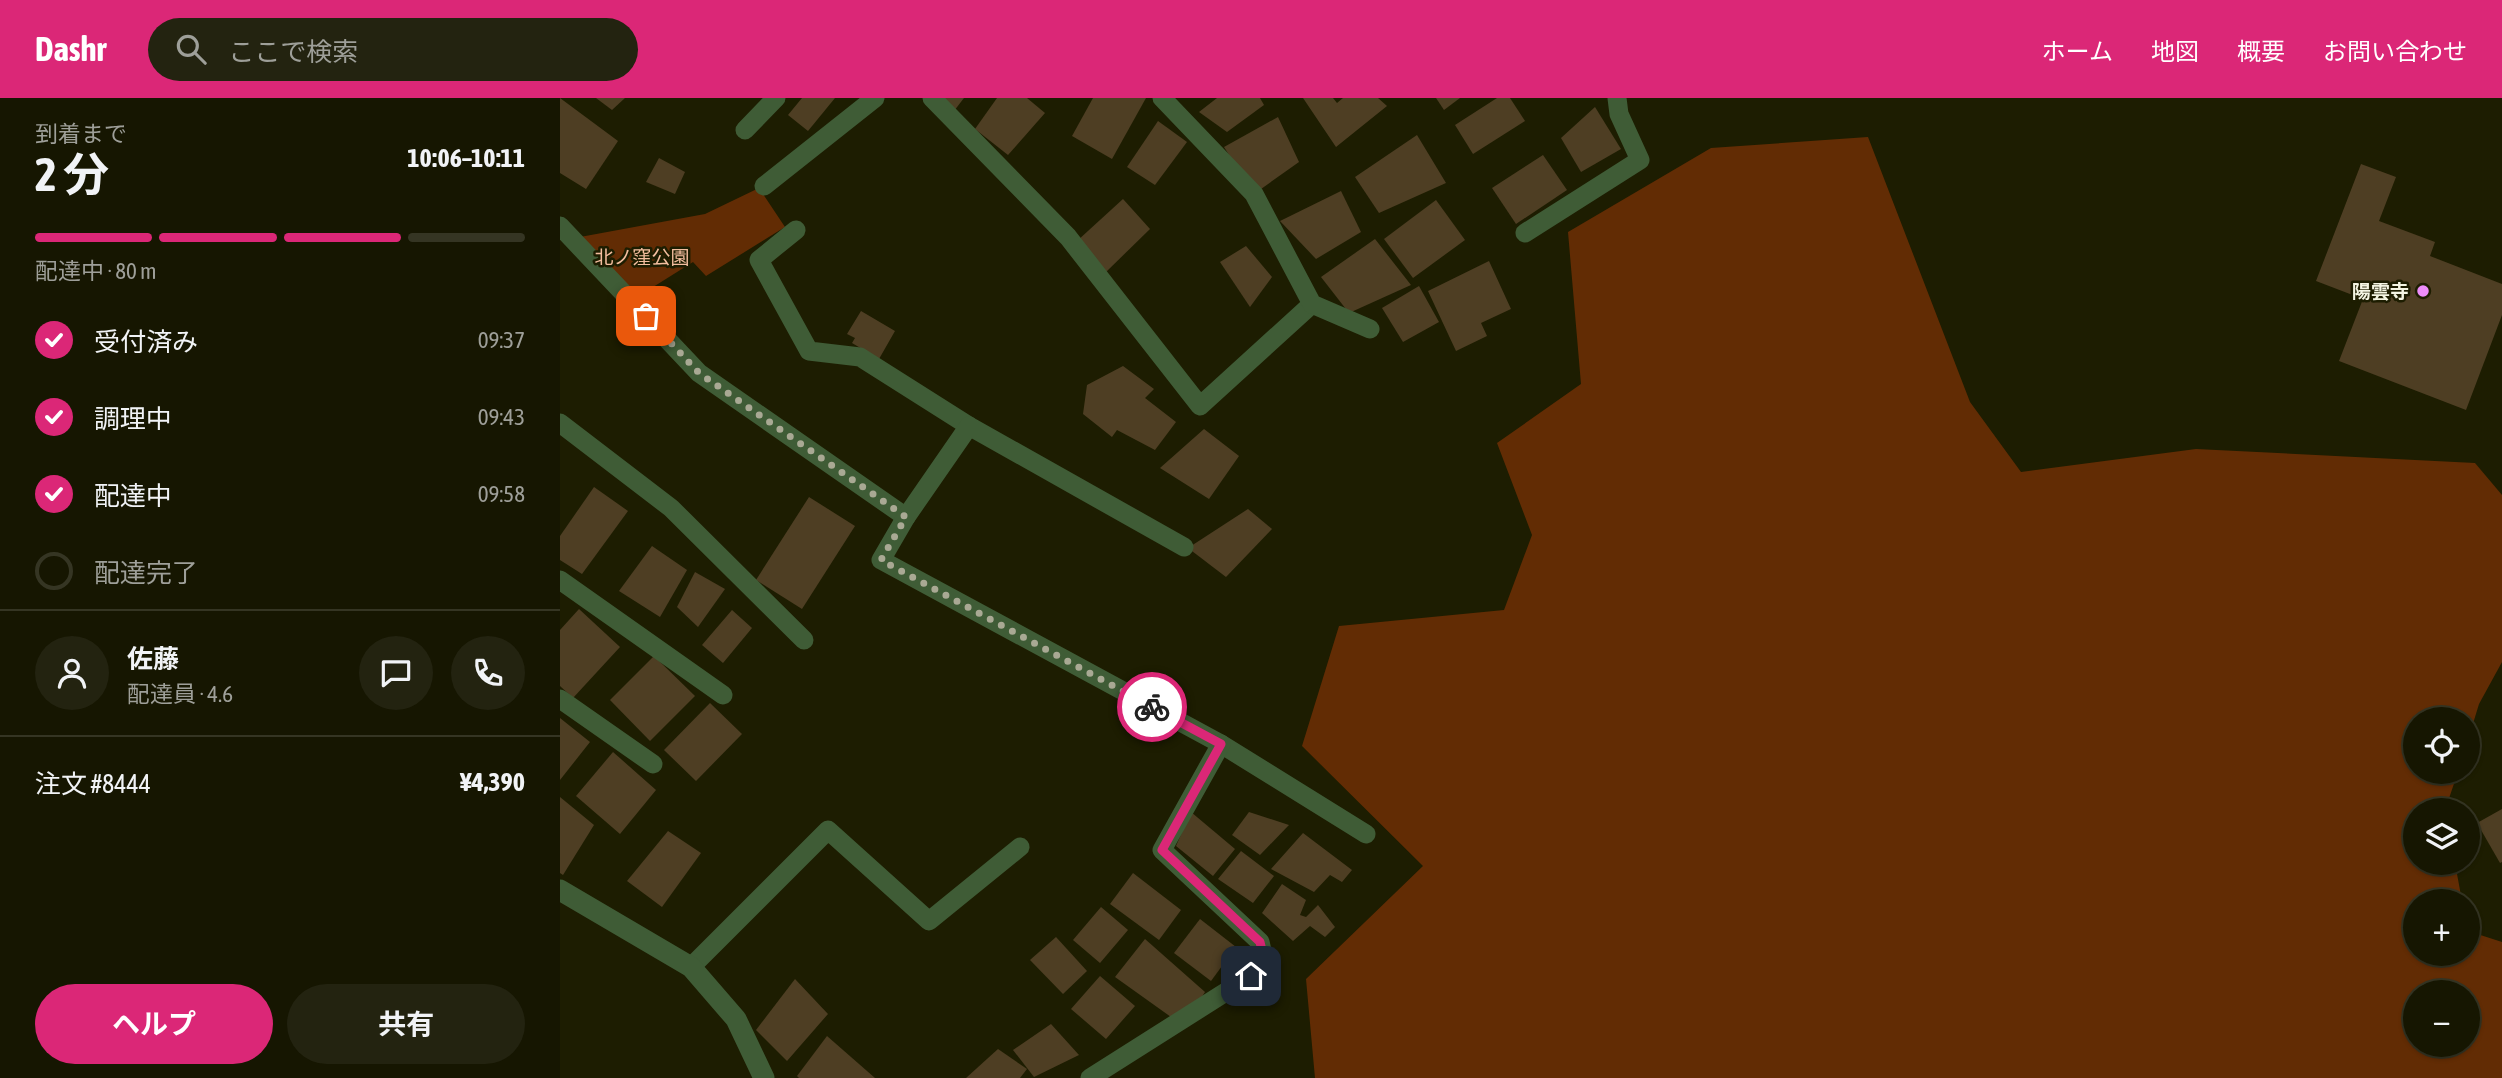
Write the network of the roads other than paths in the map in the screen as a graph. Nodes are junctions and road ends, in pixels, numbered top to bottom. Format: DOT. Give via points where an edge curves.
graph roads {
  1 [pos="776,98"];
  2 [pos="875,98"];
  3 [pos="932,98"];
  4 [pos="1162,98"];
  5 [pos="1617,98"];
  6 [pos="745,130"];
  7 [pos="764,186"];
  8 [pos="560,226"];
  9 [pos="796,230"];
  10 [pos="1525,233"];
  11 [pos="1312,304"];
  12 [pos="1370,330"];
  13 [pos="560,422"];
  14 [pos="969,426"];
  15 [pos="906,517"];
  16 [pos="1184,547"];
  17 [pos="560,580"];
  18 [pos="804,640"];
  19 [pos="723,695"];
  20 [pos="560,699"];
  21 [pos="1221,744"];
  22 [pos="653,764"];
  23 [pos="1366,834"];
  24 [pos="1020,847"];
  25 [pos="560,890"];
  26 [pos="691,967"];
  27 [pos="764,1078"];
  28 [pos="1090,1078"];
  1 -- 6 [label="lane"];
  2 -- 7 [label="lane"];
  3 -- 11 [label="lane" via="1068,237 1200,406"];
  4 -- 11 [label="lane" via="1254,194"];
  5 -- 10 [label="lane" via="1619,114 1640,160"];
  8 -- 15 [label="lane" via="699,373"];
  9 -- 14 [label="lane" via="759,260 809,351 860,357"];
  11 -- 12 [label="lane"];
  13 -- 18 [label="lane" via="671,508"];
  14 -- 15 [label="lane"];
  14 -- 16 [label="lane"];
  15 -- 21 [label="lane" via="881,560"];
  17 -- 19 [label="lane"];
  20 -- 22 [label="lane"];
  21 -- 23 [label="lane"];
  21 -- 28 [label="lane" via="1162,850 1260,942 1264,959 1251,976"];
  24 -- 26 [label="lane" via="929,921 828,830"];
  25 -- 26 [label="street"];
  26 -- 27 [label="street" via="736,1019"];
}
